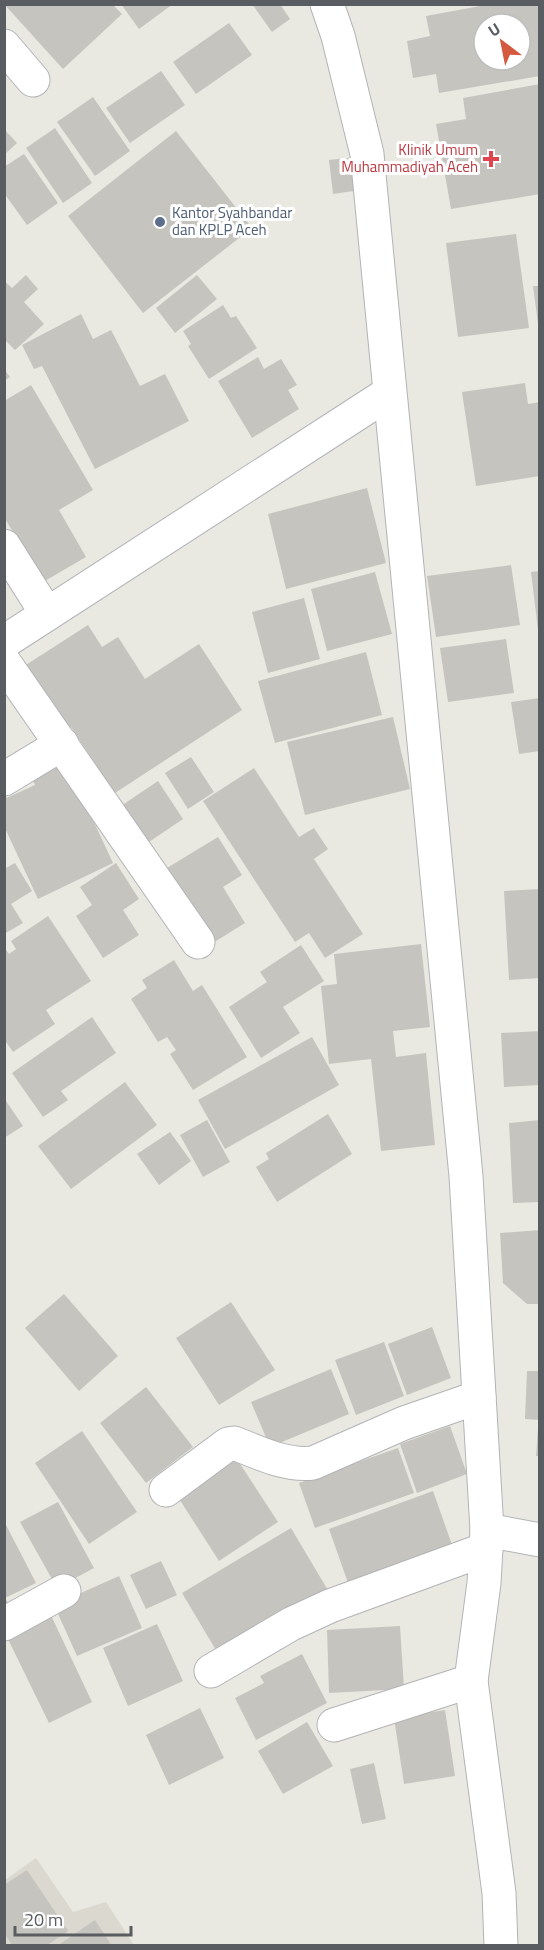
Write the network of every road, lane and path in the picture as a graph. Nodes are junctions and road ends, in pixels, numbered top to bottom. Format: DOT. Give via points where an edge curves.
graph roads {
  1 [pos="327,4"];
  2 [pos="4,46"];
  3 [pos="33,80"];
  4 [pos="389,393"];
  5 [pos="4,546"];
  6 [pos="47,614"];
  7 [pos="4,642"];
  8 [pos="4,662"];
  9 [pos="62,744"];
  10 [pos="4,779"];
  11 [pos="198,942"];
  12 [pos="480,1397"];
  13 [pos="166,1490"];
  14 [pos="486,1540"];
  15 [pos="540,1540"];
  16 [pos="64,1591"];
  17 [pos="4,1624"];
  18 [pos="211,1671"];
  19 [pos="471,1681"];
  20 [pos="334,1725"];
  21 [pos="501,1946"];
  1 -- 4 [label="street" via="367,154"];
  2 -- 3 [label="street"];
  4 -- 6 [label="street"];
  4 -- 12 [label="street" via="466,1176"];
  5 -- 6 [label="street"];
  6 -- 7 [label="street"];
  8 -- 9 [label="street"];
  9 -- 10 [label="street"];
  9 -- 11 [label="street"];
  12 -- 13 [label="street" via="298,1465 228,1444"];
  12 -- 14 [label="street"];
  14 -- 15 [label="street"];
  14 -- 18 [label="street" via="291,1624"];
  14 -- 19 [label="street"];
  16 -- 17 [label="street"];
  19 -- 20 [label="street"];
  19 -- 21 [label="street" via="499,1893"];
}
